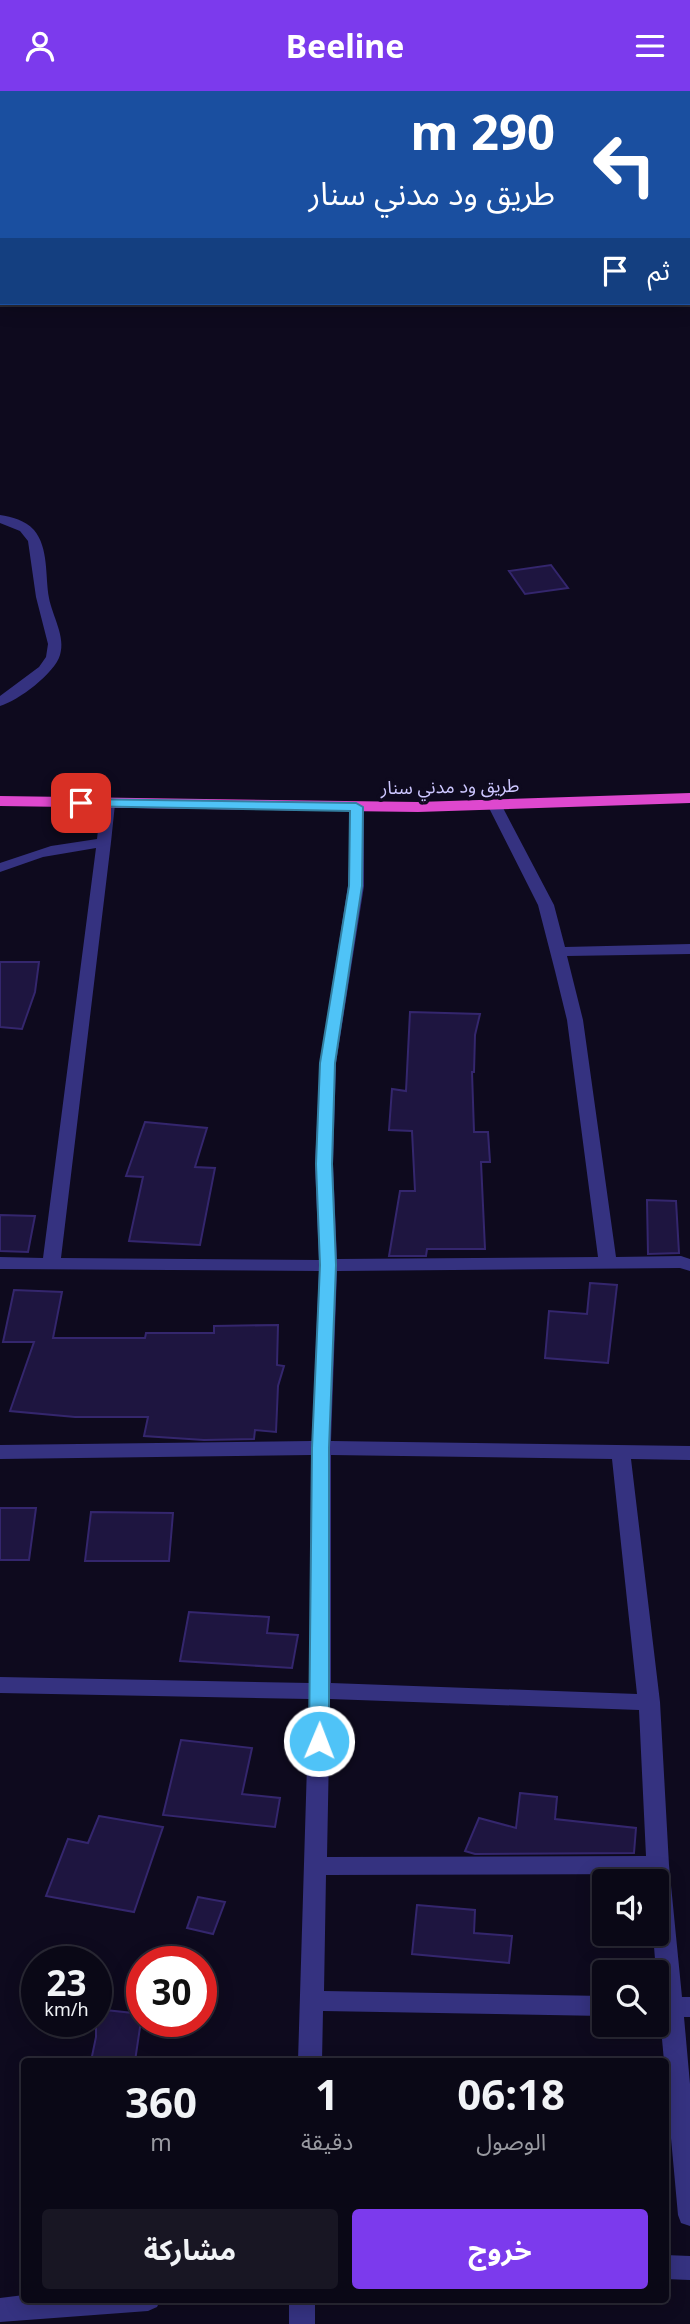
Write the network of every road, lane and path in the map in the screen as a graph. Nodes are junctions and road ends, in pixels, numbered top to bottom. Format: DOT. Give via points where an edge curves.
graph roads {
  1 [pos="0,519"];
  2 [pos="0,702"];
  3 [pos="690,797"];
  4 [pos="0,800"];
  5 [pos="108,804"];
  6 [pos="495,806"];
  7 [pos="356,807"];
  8 [pos="104,842"];
  9 [pos="0,868"];
  10 [pos="690,949"];
  11 [pos="558,952"];
  12 [pos="0,1263"];
  13 [pos="51,1263"];
  14 [pos="608,1263"];
  15 [pos="328,1265"];
  16 [pos="690,1265"];
  17 [pos="321,1448"];
  18 [pos="0,1452"];
  19 [pos="621,1453"];
  20 [pos="690,1453"];
  21 [pos="0,1685"];
  22 [pos="320,1691"];
  23 [pos="649,1702"];
  24 [pos="659,1865"];
  25 [pos="316,1866"];
  26 [pos="312,2001"];
  27 [pos="592,2006"];
  28 [pos="672,2007"];
  29 [pos="310,2058"];
  30 [pos="690,2215"];
  31 [pos="669,2267"];
  32 [pos="690,2268"];
  33 [pos="79,2303"];
  34 [pos="302,2303"];
  35 [pos="0,2311"];
  36 [pos="302,2324"];
  1 -- 2 [label="street" via="14,521 34,540 55,642 54,657 46,668"];
  3 -- 6 [label="highway, طريق ود مدني سنار"];
  4 -- 5 [label="highway, طريق ود مدني سنار"];
  5 -- 7 [label="highway, طريق ود مدني سنار"];
  5 -- 8 [label="street"];
  6 -- 7 [label="highway, طريق ود مدني سنار"];
  6 -- 11 [label="street" via="546,905"];
  7 -- 15 [label="street" via="356,886 328,1063 324,1164"];
  8 -- 9 [label="street" via="53,849"];
  8 -- 13 [label="street"];
  10 -- 11 [label="street"];
  11 -- 14 [label="street" via="579,1045"];
  12 -- 13 [label="street"];
  13 -- 15 [label="street"];
  14 -- 15 [label="street"];
  14 -- 16 [label="street"];
  15 -- 17 [label="street"];
  17 -- 18 [label="street"];
  17 -- 19 [label="street"];
  17 -- 22 [label="street"];
  19 -- 20 [label="street"];
  19 -- 23 [label="street"];
  21 -- 22 [label="street"];
  22 -- 23 [label="street"];
  22 -- 25 [label="street"];
  23 -- 24 [label="street"];
  24 -- 25 [label="street"];
  24 -- 28 [label="street"];
  25 -- 26 [label="street"];
  26 -- 27 [label="street"];
  26 -- 29 [label="street"];
  28 -- 30 [label="street"];
  31 -- 32 [label="street"];
  33 -- 35 [label="street"];
  34 -- 36 [label="street"];
}
